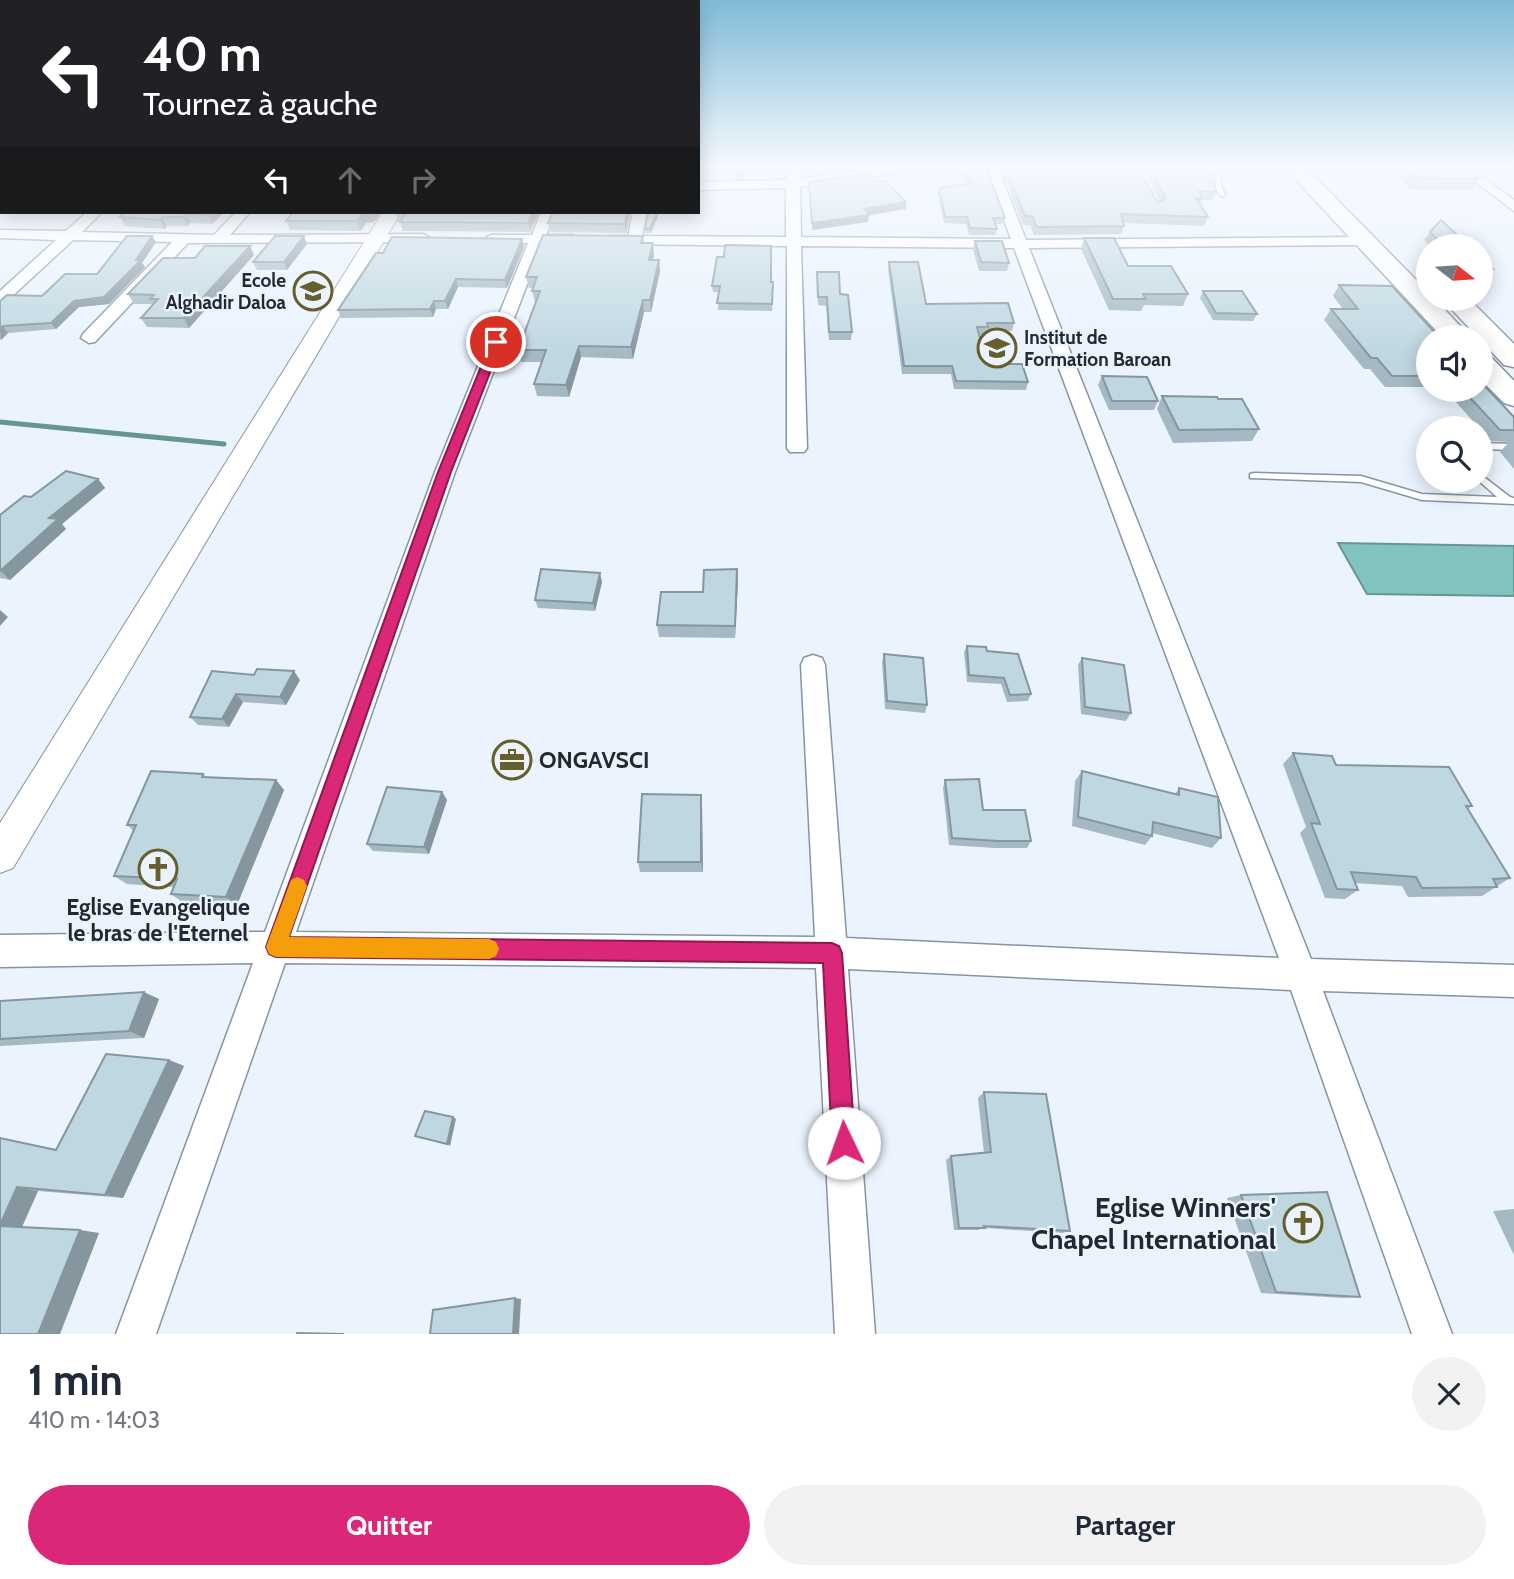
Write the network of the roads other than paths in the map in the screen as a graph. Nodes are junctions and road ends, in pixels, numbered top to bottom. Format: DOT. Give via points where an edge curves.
graph roads {
  1 [pos="74,230"];
  2 [pos="226,230"];
  3 [pos="380,230"];
  4 [pos="541,230"];
  5 [pos="636,230"];
  6 [pos="792,230"];
  7 [pos="1016,230"];
  8 [pos="1369,230"];
  9 [pos="1372,230"];
  10 [pos="0,234"];
  11 [pos="69,235"];
  12 [pos="1377,237"];
  13 [pos="184,238"];
  14 [pos="375,238"];
  15 [pos="218,239"];
  16 [pos="443,239"];
  17 [pos="470,239"];
  18 [pos="538,239"];
  19 [pos="634,240"];
  20 [pos="792,241"];
  21 [pos="1022,244"];
  22 [pos="0,299"];
  23 [pos="1467,312"];
  24 [pos="1448,325"];
  25 [pos="89,338"];
  26 [pos="1514,359"];
  27 [pos="1493,375"];
  28 [pos="1514,397"];
  29 [pos="1493,446"];
  30 [pos="1514,447"];
  31 [pos="797,448"];
  32 [pos="1254,476"];
  33 [pos="1493,487"];
  34 [pos="1511,501"];
  35 [pos="813,665"];
  36 [pos="0,856"];
  37 [pos="276,947"];
  38 [pos="0,951"];
  39 [pos="832,953"];
  40 [pos="1301,975"];
  41 [pos="1514,981"];
  42 [pos="136,1334"];
  43 [pos="855,1334"];
  44 [pos="1432,1334"];
  1 -- 11 [label="street"];
  2 -- 15 [label="street"];
  3 -- 14 [label="street"];
  4 -- 18 [label="street"];
  5 -- 19 [label="street"];
  6 -- 20 [label="street"];
  7 -- 21 [label="street"];
  8 -- 12 [label="highway"];
  9 -- 12 [label="highway"];
  10 -- 11 [label="street"];
  11 -- 13 [label="street"];
  11 -- 22 [label="street"];
  12 -- 21 [label="street"];
  12 -- 24 [label="highway"];
  13 -- 15 [label="street"];
  13 -- 25 [label="street"];
  14 -- 15 [label="street"];
  14 -- 16 [label="street"];
  14 -- 36 [label="street"];
  17 -- 18 [label="street"];
  18 -- 19 [label="street"];
  18 -- 37 [label="street" via="440,485"];
  19 -- 20 [label="street"];
  20 -- 21 [label="street"];
  20 -- 31 [label="street"];
  21 -- 40 [label="street"];
  23 -- 26 [label="highway"];
  27 -- 28 [label="highway"];
  29 -- 30 [label="lane"];
  32 -- 34 [label="lane" via="1361,479 1422,497"];
  33 -- 34 [label="lane"];
  35 -- 39 [label="street"];
  37 -- 38 [label="street"];
  37 -- 39 [label="street"];
  37 -- 42 [label="street"];
  39 -- 40 [label="street"];
  39 -- 43 [label="street"];
  40 -- 41 [label="street"];
  40 -- 44 [label="street"];
}
